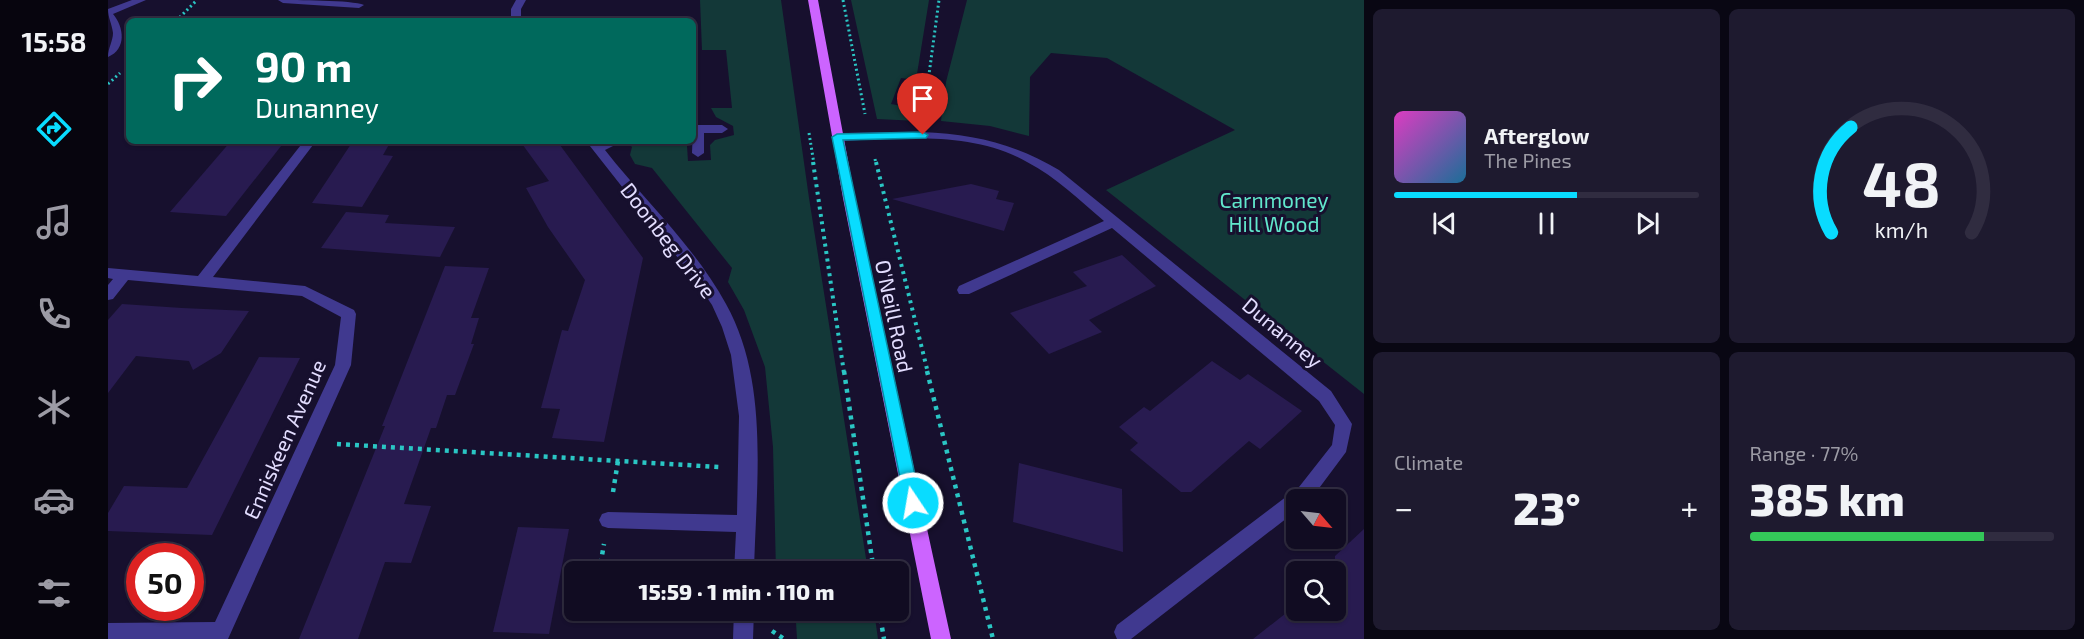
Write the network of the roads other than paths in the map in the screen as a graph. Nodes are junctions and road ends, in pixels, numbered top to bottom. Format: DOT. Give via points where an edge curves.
graph roads {
  1 [pos="141,0"];
  2 [pos="283,0"];
  3 [pos="520,0"];
  4 [pos="813,0"];
  5 [pos="320,3"];
  6 [pos="359,4"];
  7 [pos="108,13"];
  8 [pos="306,15"];
  9 [pos="516,18"];
  10 [pos="108,54"];
  11 [pos="696,129"];
  12 [pos="722,129"];
  13 [pos="837,137"];
  14 [pos="308,144"];
  15 [pos="595,145"];
  16 [pos="698,153"];
  17 [pos="1114,221"];
  18 [pos="108,273"];
  19 [pos="125,274"];
  20 [pos="203,280"];
  21 [pos="964,290"];
  22 [pos="108,295"];
  23 [pos="1308,489"];
  24 [pos="1286,508"];
  25 [pos="608,520"];
  26 [pos="746,524"];
  27 [pos="744,561"];
  28 [pos="744,621"];
  29 [pos="1124,632"];
  30 [pos="108,633"];
  31 [pos="220,636"];
  32 [pos="743,639"];
  33 [pos="941,639"];
  1 -- 7 [label="street"];
  2 -- 5 [label="street"];
  3 -- 9 [label="street"];
  4 -- 13 [label="main road, O'Neill Road"];
  5 -- 6 [label="street"];
  5 -- 8 [label="street"];
  7 -- 10 [label="street" via="119,33"];
  11 -- 12 [label="street"];
  11 -- 16 [label="street"];
  13 -- 17 [label="street, Dunanney" via="947,136 1007,147 1033,157"];
  13 -- 33 [label="main road, O'Neill Road"];
  14 -- 20 [label="street"];
  15 -- 26 [label="street, Doonbeg Drive" via="693,266 730,327 747,415"];
  17 -- 21 [label="street"];
  17 -- 23 [label="street, Dunanney" via="1325,396 1344,424 1340,447"];
  18 -- 19 [label="street, Enniskeen Avenue"];
  19 -- 20 [label="street, Enniskeen Avenue"];
  19 -- 22 [label="street"];
  20 -- 31 [label="street, Enniskeen Avenue" via="305,291 349,314 343,365"];
  24 -- 29 [label="street, Dunanney"];
  25 -- 26 [label="street"];
  26 -- 27 [label="street, Doonbeg Drive"];
  28 -- 32 [label="street"];
  30 -- 31 [label="street"];
}
